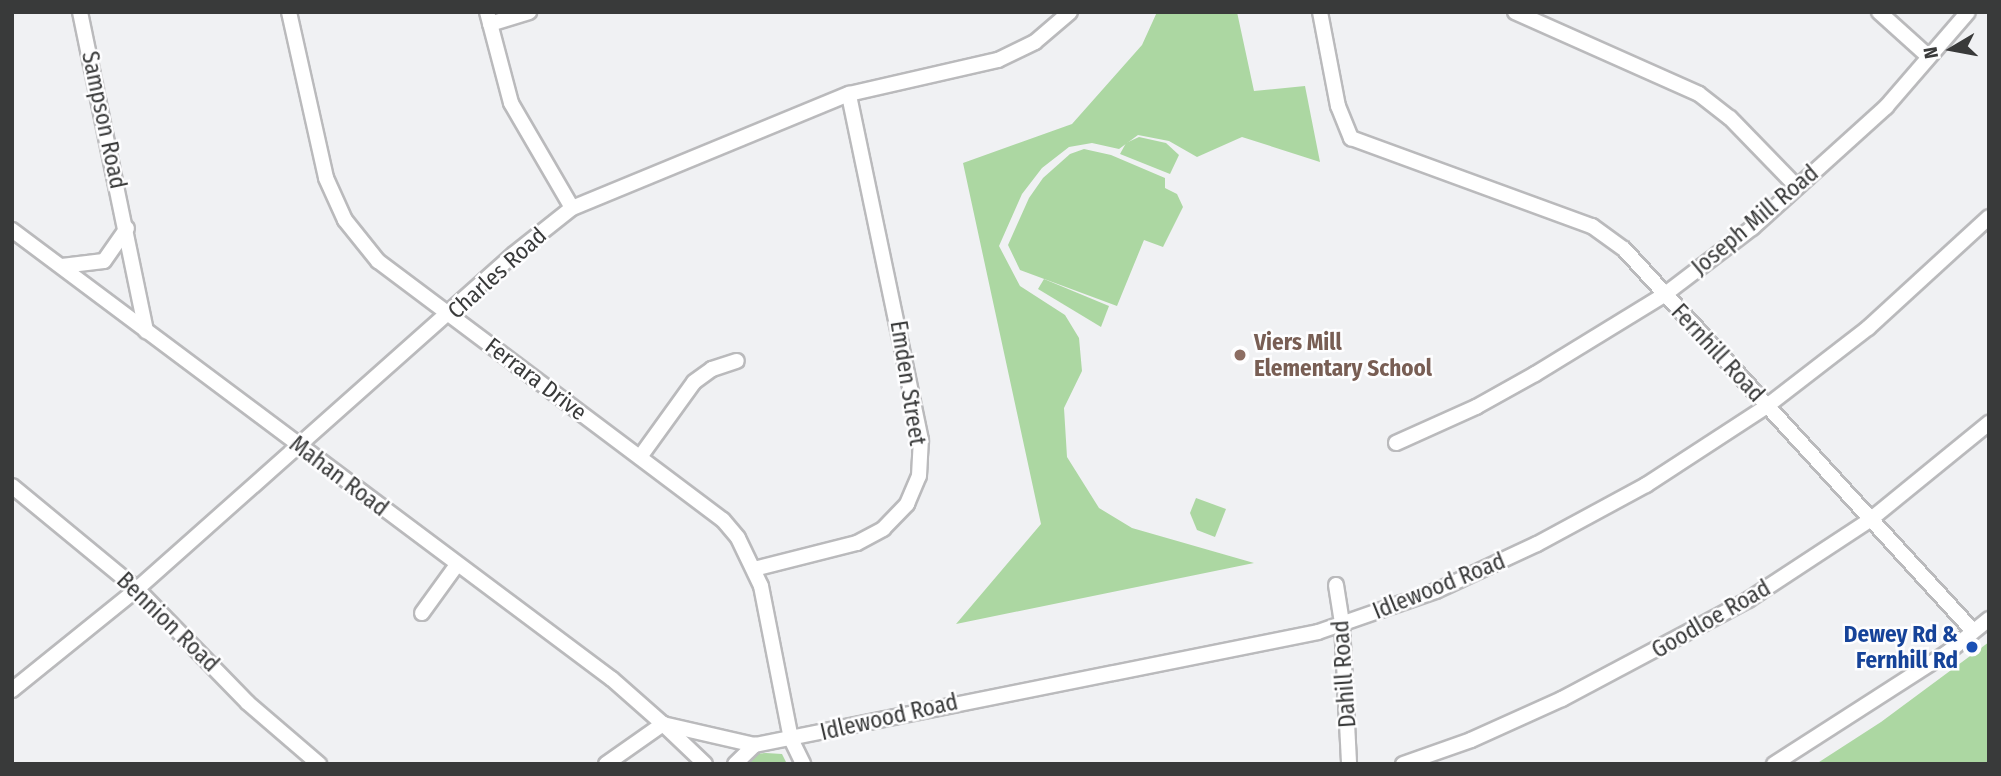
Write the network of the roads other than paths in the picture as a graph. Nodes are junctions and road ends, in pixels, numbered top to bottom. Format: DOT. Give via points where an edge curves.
graph roads {
  1 [pos="80,12"];
  2 [pos="289,12"];
  3 [pos="529,12"];
  4 [pos="1070,12"];
  5 [pos="1320,12"];
  6 [pos="1515,12"];
  7 [pos="1879,12"];
  8 [pos="1968,12"];
  9 [pos="488,18"];
  10 [pos="1929,57"];
  11 [pos="849,94"];
  12 [pos="1797,187"];
  13 [pos="572,208"];
  14 [pos="1989,217"];
  15 [pos="127,228"];
  16 [pos="12,230"];
  17 [pos="62,266"];
  18 [pos="1664,295"];
  19 [pos="450,315"];
  20 [pos="146,331"];
  21 [pos="737,360"];
  22 [pos="1767,406"];
  23 [pos="1989,422"];
  24 [pos="1396,443"];
  25 [pos="299,446"];
  26 [pos="640,457"];
  27 [pos="12,486"];
  28 [pos="1870,520"];
  29 [pos="456,566"];
  30 [pos="754,569"];
  31 [pos="1336,585"];
  32 [pos="138,589"];
  33 [pos="422,613"];
  34 [pos="1989,619"];
  35 [pos="1342,624"];
  36 [pos="1973,631"];
  37 [pos="12,690"];
  38 [pos="663,724"];
  39 [pos="791,739"];
  40 [pos="755,745"];
  41 [pos="319,764"];
  42 [pos="606,764"];
  43 [pos="705,764"];
  44 [pos="735,764"];
  45 [pos="803,764"];
  46 [pos="1349,764"];
  47 [pos="1403,764"];
  48 [pos="1774,764"];
  1 -- 15 [label="street, Sampson Road"];
  2 -- 19 [label="street, Ferrara Drive" via="326,178 345,220 378,261"];
  3 -- 9 [label="street"];
  4 -- 11 [label="street, Charles Road" via="1035,42 998,60"];
  5 -- 18 [label="street, Fernhill Road" via="1338,106 1351,138 1592,226 1624,249"];
  6 -- 12 [label="street" via="1699,94 1731,118"];
  7 -- 10 [label="street"];
  8 -- 10 [label="street, Joseph Mill Road"];
  9 -- 13 [label="street" via="511,103"];
  10 -- 12 [label="street, Joseph Mill Road" via="1886,107"];
  11 -- 13 [label="street, Charles Road"];
  11 -- 30 [label="street, Emden Street" via="921,439 919,476 907,504 883,529 857,543"];
  12 -- 18 [label="street, Joseph Mill Road"];
  13 -- 19 [label="street, Charles Road"];
  14 -- 22 [label="street, Idlewood Road" via="1868,327"];
  15 -- 17 [label="street" via="104,261"];
  15 -- 20 [label="street, Sampson Road"];
  16 -- 17 [label="street, Mahan Road"];
  17 -- 20 [label="street, Mahan Road"];
  18 -- 22 [label="street, Fernhill Road"];
  18 -- 24 [label="street, Joseph Mill Road" via="1476,407"];
  19 -- 25 [label="street, Charles Road"];
  19 -- 26 [label="street, Ferrara Drive"];
  20 -- 25 [label="street, Mahan Road"];
  21 -- 26 [label="street" via="694,382"];
  22 -- 28 [label="street, Fernhill Road"];
  22 -- 35 [label="street, Idlewood Road" via="1646,485 1537,544 1436,591"];
  23 -- 28 [label="street, Goodloe Road"];
  25 -- 29 [label="street, Mahan Road"];
  25 -- 32 [label="street, Charles Road"];
  26 -- 30 [label="street, Ferrara Drive" via="723,520"];
  27 -- 32 [label="street, Bennion Road"];
  28 -- 36 [label="street, Fernhill Road"];
  28 -- 47 [label="street, Goodloe Road" via="1748,600 1643,659 1471,740"];
  29 -- 33 [label="street"];
  29 -- 38 [label="street, Mahan Road" via="612,680"];
  30 -- 39 [label="street, Ferrara Drive"];
  31 -- 35 [label="street, Dahill Road"];
  32 -- 37 [label="street, Charles Road"];
  32 -- 41 [label="street, Bennion Road" via="248,702"];
  34 -- 36 [label="street"];
  35 -- 39 [label="street, Idlewood Road"];
  35 -- 46 [label="street, Dahill Road"];
  36 -- 48 [label="street" via="1866,708"];
  38 -- 40 [label="street, Mahan Road"];
  38 -- 42 [label="street"];
  38 -- 43 [label="street, Mahan Road"];
  39 -- 40 [label="street, Mahan Road"];
  39 -- 45 [label="street"];
  40 -- 44 [label="street"];
}
